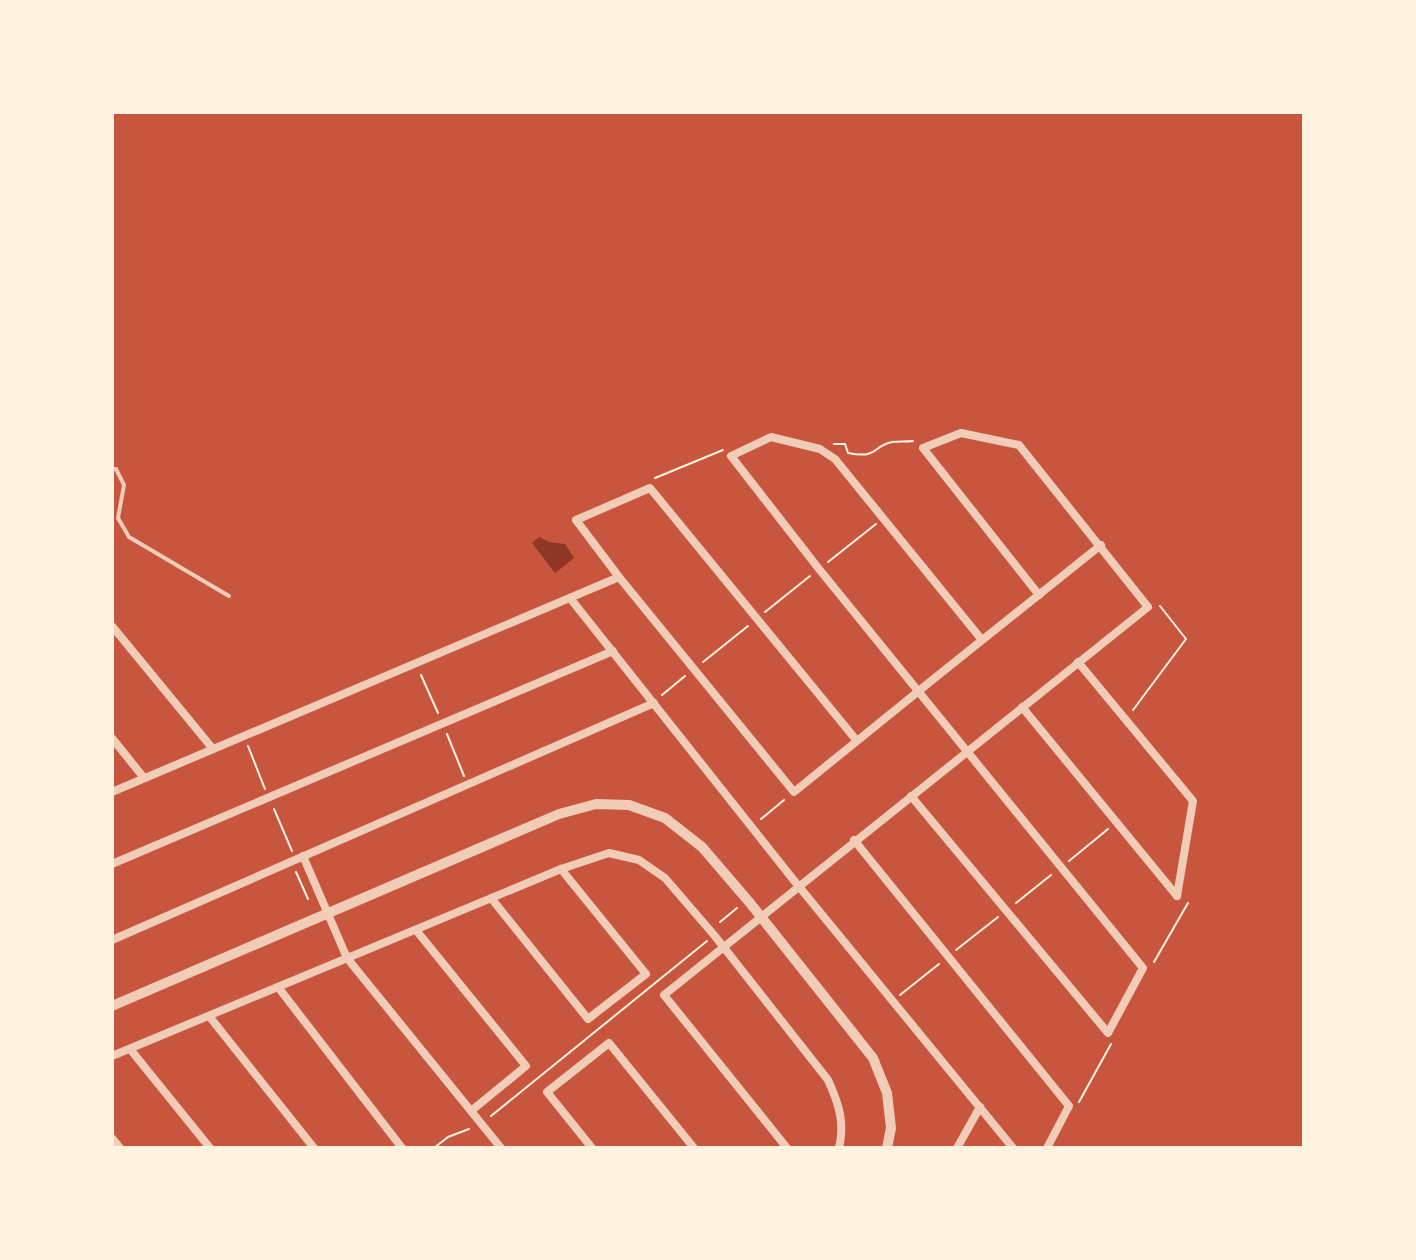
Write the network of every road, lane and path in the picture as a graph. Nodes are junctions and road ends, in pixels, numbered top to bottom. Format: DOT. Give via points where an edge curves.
graph roads {
  1 [pos="913,441"];
  2 [pos="834,444"];
  3 [pos="724,449"];
  4 [pos="112,469"];
  5 [pos="650,481"];
  6 [pos="883,518"];
  7 [pos="1101,545"];
  8 [pos="819,569"];
  9 [pos="619,577"];
  10 [pos="1039,595"];
  11 [pos="229,596"];
  12 [pos="570,598"];
  13 [pos="1156,601"];
  14 [pos="757,619"];
  15 [pos="112,626"];
  16 [pos="982,640"];
  17 [pos="613,651"];
  18 [pos="1078,662"];
  19 [pos="416,663"];
  20 [pos="693,670"];
  21 [pos="919,691"];
  22 [pos="662,695"];
  23 [pos="654,703"];
  24 [pos="1022,707"];
  25 [pos="1133,711"];
  26 [pos="443,724"];
  27 [pos="243,736"];
  28 [pos="112,738"];
  29 [pos="857,741"];
  30 [pos="213,749"];
  31 [pos="967,751"];
  32 [pos="144,778"];
  33 [pos="467,784"];
  34 [pos="112,792"];
  35 [pos="794,792"];
  36 [pos="911,796"];
  37 [pos="268,797"];
  38 [pos="1117,822"];
  39 [pos="752,827"];
  40 [pos="854,840"];
  41 [pos="297,859"];
  42 [pos="112,864"];
  43 [pos="1061,867"];
  44 [pos="561,869"];
  45 [pos="798,885"];
  46 [pos="491,898"];
  47 [pos="1188,903"];
  48 [pos="745,904"];
  49 [pos="313,908"];
  50 [pos="1006,910"];
  51 [pos="327,914"];
  52 [pos="759,917"];
  53 [pos="416,930"];
  54 [pos="712,932"];
  55 [pos="112,940"];
  56 [pos="722,946"];
  57 [pos="949,957"];
  58 [pos="347,958"];
  59 [pos="1151,967"];
  60 [pos="278,987"];
  61 [pos="892,1000"];
  62 [pos="112,1006"];
  63 [pos="209,1016"];
  64 [pos="597,1028"];
  65 [pos="609,1043"];
  66 [pos="1111,1043"];
  67 [pos="130,1049"];
  68 [pos="112,1056"];
  69 [pos="526,1066"];
  70 [pos="535,1079"];
  71 [pos="547,1092"];
  72 [pos="1077,1106"];
  73 [pos="980,1107"];
  74 [pos="471,1111"];
  75 [pos="481,1124"];
  76 [pos="112,1138"];
  77 [pos="120,1148"];
  78 [pos="210,1148"];
  79 [pos="314,1148"];
  80 [pos="402,1148"];
  81 [pos="434,1148"];
  82 [pos="501,1148"];
  83 [pos="592,1148"];
  84 [pos="694,1148"];
  85 [pos="787,1148"];
  86 [pos="839,1148"];
  87 [pos="887,1148"];
  88 [pos="957,1148"];
  89 [pos="1013,1148"];
  90 [pos="1047,1148"];
  1 -- 2 [label="path" via="889,442 863,456 848,453 845,444"];
  3 -- 5 [label="path"];
  4 -- 11 [label="lane" via="124,485 118,518 129,537"];
  6 -- 8 [label="path"];
  6 -- 8 [label="street" via="835,459 820,449 771,437 731,456"];
  6 -- 16 [label="street"];
  7 -- 10 [label="street"];
  7 -- 10 [label="street" via="1019,445 961,433 923,448"];
  7 -- 18 [label="street" via="1148,607"];
  8 -- 14 [label="path"];
  8 -- 21 [label="street"];
  9 -- 12 [label="street"];
  9 -- 14 [label="street" via="576,520 650,488"];
  9 -- 20 [label="street"];
  10 -- 16 [label="street"];
  12 -- 17 [label="street"];
  12 -- 19 [label="street"];
  13 -- 25 [label="path" via="1186,639"];
  14 -- 20 [label="path"];
  14 -- 29 [label="street"];
  15 -- 30 [label="street"];
  16 -- 21 [label="street"];
  17 -- 23 [label="street"];
  17 -- 26 [label="street"];
  18 -- 24 [label="street"];
  18 -- 38 [label="street" via="1193,801 1177,896"];
  19 -- 26 [label="path"];
  19 -- 27 [label="street"];
  20 -- 22 [label="path"];
  20 -- 35 [label="street"];
  21 -- 29 [label="street"];
  21 -- 31 [label="street"];
  23 -- 33 [label="street"];
  23 -- 39 [label="street"];
  24 -- 31 [label="street"];
  24 -- 38 [label="street"];
  26 -- 33 [label="path"];
  26 -- 37 [label="street"];
  27 -- 30 [label="street"];
  27 -- 37 [label="path"];
  28 -- 32 [label="street"];
  29 -- 35 [label="street"];
  30 -- 32 [label="street"];
  31 -- 36 [label="street"];
  31 -- 43 [label="street"];
  32 -- 34 [label="street"];
  33 -- 41 [label="street"];
  35 -- 39 [label="path"];
  36 -- 40 [label="street"];
  36 -- 50 [label="street"];
  37 -- 41 [label="path"];
  37 -- 42 [label="street"];
  38 -- 43 [label="path"];
  39 -- 45 [label="street"];
  40 -- 45 [label="street"];
  40 -- 57 [label="street"];
  41 -- 49 [label="path"];
  41 -- 51 [label="street"];
  41 -- 55 [label="street"];
  43 -- 50 [label="path"];
  43 -- 50 [label="street" via="1143,968 1108,1033"];
  44 -- 46 [label="street"];
  44 -- 46 [label="street" via="646,974 588,1019"];
  44 -- 54 [label="street" via="609,853 639,860 665,878"];
  45 -- 52 [label="street"];
  45 -- 61 [label="street"];
  46 -- 53 [label="street"];
  47 -- 59 [label="path"];
  48 -- 51 [label="street" via="702,847 665,818 629,805 596,804 559,814"];
  48 -- 52 [label="street"];
  48 -- 54 [label="path"];
  50 -- 57 [label="path"];
  51 -- 58 [label="street"];
  51 -- 62 [label="street"];
  52 -- 56 [label="street"];
  52 -- 87 [label="street" via="873,1058 887,1093"];
  53 -- 58 [label="street"];
  53 -- 69 [label="street"];
  54 -- 56 [label="street"];
  54 -- 64 [label="path"];
  56 -- 85 [label="street" via="664,995"];
  56 -- 86 [label="street" via="828,1080 840,1105"];
  57 -- 61 [label="path"];
  57 -- 90 [label="street" via="1069,1106"];
  58 -- 60 [label="street"];
  58 -- 74 [label="street"];
  60 -- 63 [label="street"];
  60 -- 80 [label="street"];
  61 -- 73 [label="street"];
  63 -- 67 [label="street"];
  63 -- 79 [label="street"];
  64 -- 65 [label="path"];
  64 -- 70 [label="path"];
  65 -- 71 [label="street"];
  65 -- 84 [label="street"];
  66 -- 72 [label="path"];
  67 -- 68 [label="street"];
  67 -- 78 [label="street"];
  69 -- 70 [label="path"];
  69 -- 74 [label="street"];
  70 -- 71 [label="path"];
  70 -- 75 [label="path"];
  71 -- 83 [label="street"];
  73 -- 88 [label="street"];
  73 -- 89 [label="street"];
  74 -- 75 [label="street"];
  75 -- 81 [label="path"];
  75 -- 82 [label="street"];
  76 -- 77 [label="street"];
}
